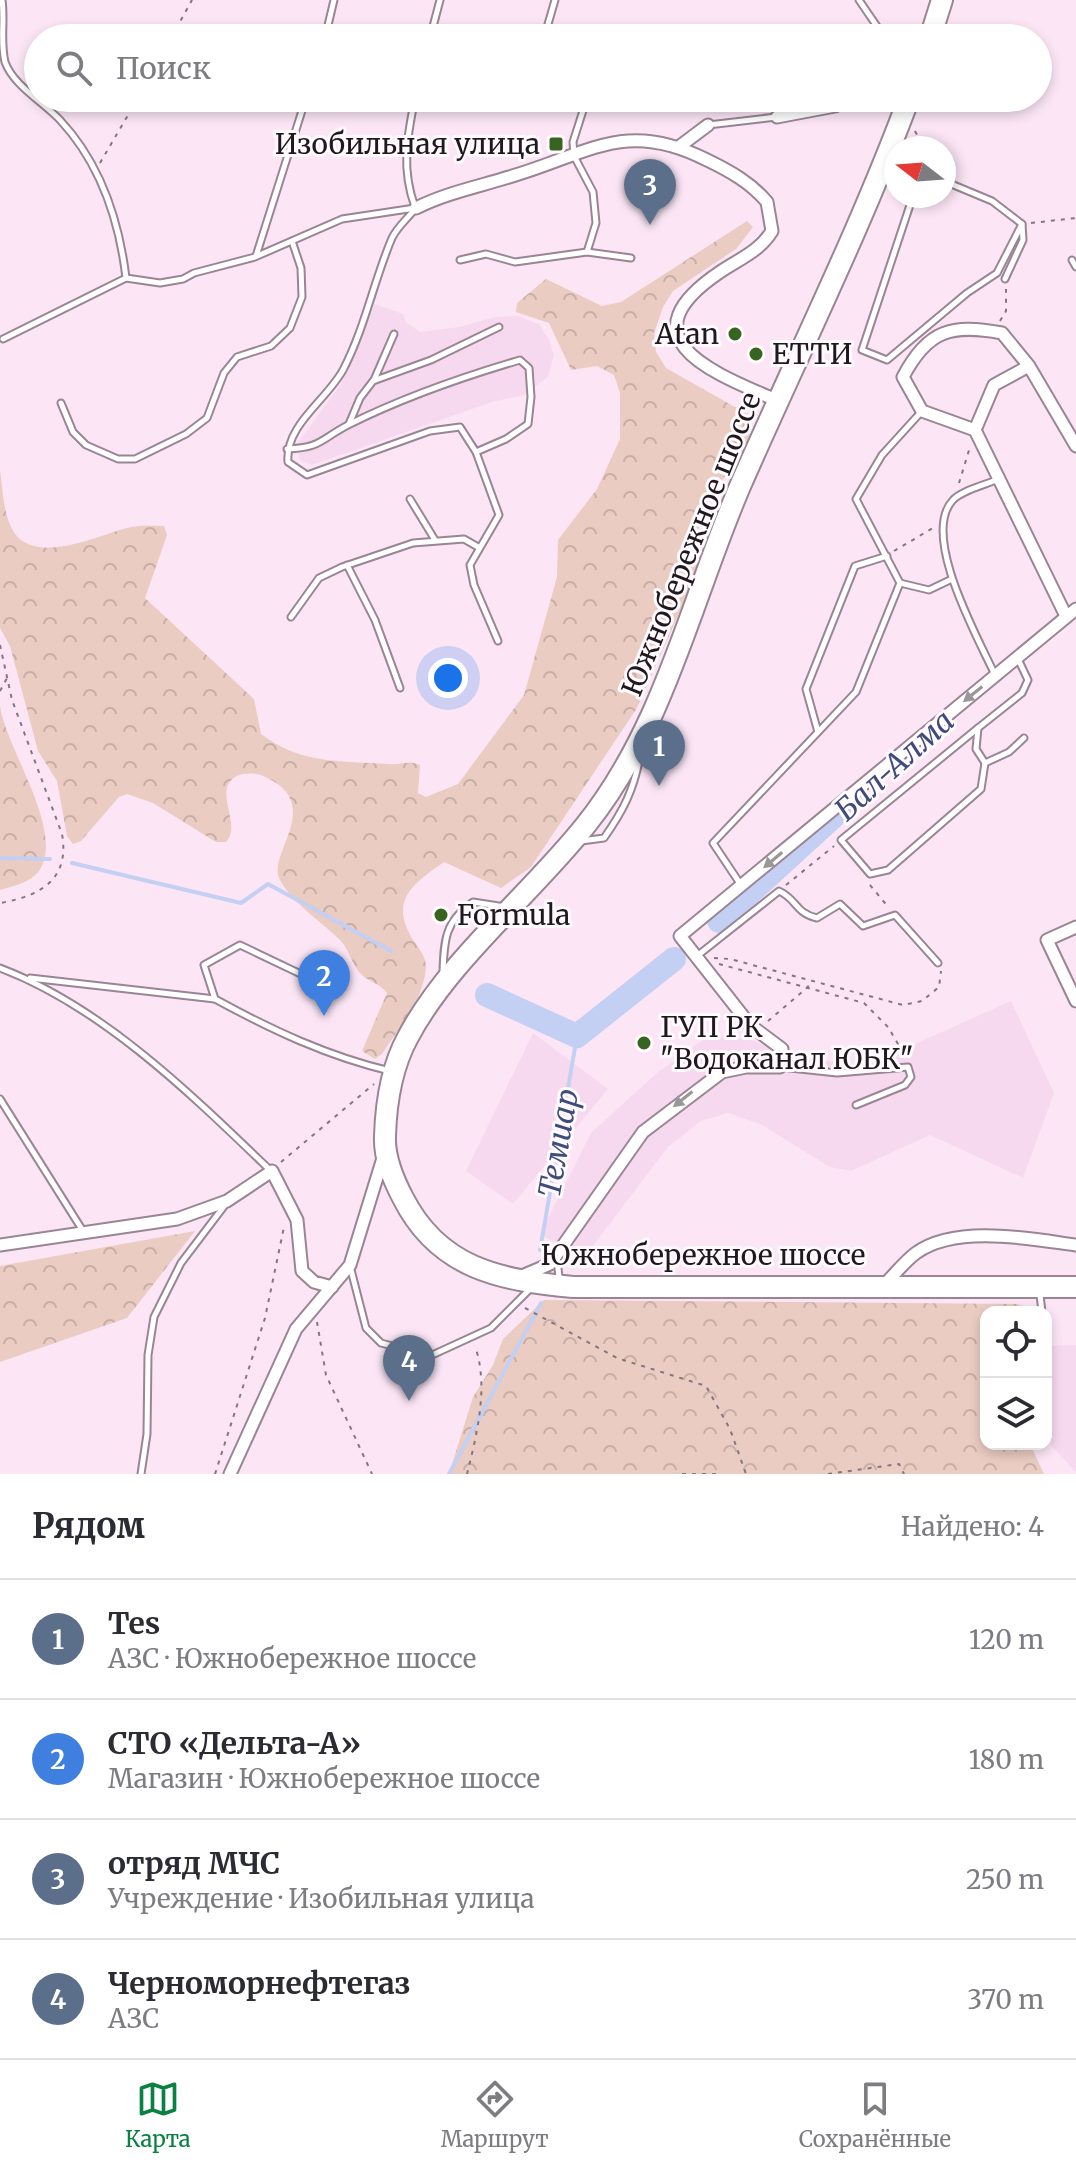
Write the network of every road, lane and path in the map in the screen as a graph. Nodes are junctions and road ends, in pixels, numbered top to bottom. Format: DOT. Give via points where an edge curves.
graph roads {
  1 [pos="2,0"];
  2 [pos="192,0"];
  3 [pos="334,0"];
  4 [pos="440,0"];
  5 [pos="555,0"];
  6 [pos="859,0"];
  7 [pos="931,0"];
  8 [pos="942,0"];
  9 [pos="179,24"];
  10 [pos="328,24"];
  11 [pos="434,24"];
  12 [pos="548,24"];
  13 [pos="875,24"];
  14 [pos="923,24"];
  15 [pos="934,24"];
  16 [pos="24,84"];
  17 [pos="53,112"];
  18 [pos="130,112"];
  19 [pos="302,112"];
  20 [pos="412,112"];
  21 [pos="583,112"];
  22 [pos="803,112"];
  23 [pos="892,112"];
  24 [pos="905,112"];
  25 [pos="777,117"];
  26 [pos="708,125"];
  27 [pos="898,136"];
  28 [pos="680,146"];
  29 [pos="574,156"];
  30 [pos="95,170"];
  31 [pos="884,175"];
  32 [pos="956,186"];
  33 [pos="416,208"];
  34 [pos="909,208"];
  35 [pos="1076,218"];
  36 [pos="1022,224"];
  37 [pos="292,241"];
  38 [pos="587,252"];
  39 [pos="255,257"];
  40 [pos="631,258"];
  41 [pos="460,260"];
  42 [pos="1072,260"];
  43 [pos="1076,267"];
  44 [pos="126,278"];
  45 [pos="1005,279"];
  46 [pos="499,327"];
  47 [pos="1002,333"];
  48 [pos="394,334"];
  49 [pos="3,339"];
  50 [pos="1029,366"];
  51 [pos="788,378"];
  52 [pos="373,381"];
  53 [pos="776,400"];
  54 [pos="61,403"];
  55 [pos="922,411"];
  56 [pos="348,425"];
  57 [pos="975,430"];
  58 [pos="1076,446"];
  59 [pos="287,449"];
  60 [pos="756,449"];
  61 [pos="476,452"];
  62 [pos="999,479"];
  63 [pos="410,499"];
  64 [pos="953,499"];
  65 [pos="941,523"];
  66 [pos="435,540"];
  67 [pos="478,547"];
  68 [pos="887,556"];
  69 [pos="347,565"];
  70 [pos="952,578"];
  71 [pos="900,583"];
  72 [pos="1071,612"];
  73 [pos="291,617"];
  74 [pos="498,641"];
  75 [pos="0,645"];
  76 [pos="1019,660"];
  77 [pos="995,676"];
  78 [pos="7,678"];
  79 [pos="400,688"];
  80 [pos="0,691"];
  81 [pos="978,728"];
  82 [pos="818,732"];
  83 [pos="1024,738"];
  84 [pos="985,763"];
  85 [pos="841,840"];
  86 [pos="742,886"];
  87 [pos="779,891"];
  88 [pos="0,903"];
  89 [pos="510,908"];
  90 [pos="1076,927"];
  91 [pos="699,961"];
  92 [pos="938,963"];
  93 [pos="0,968"];
  94 [pos="23,977"];
  95 [pos="443,980"];
  96 [pos="810,981"];
  97 [pos="328,987"];
  98 [pos="808,987"];
  99 [pos="215,999"];
  100 [pos="1076,1001"];
  101 [pos="757,1031"];
  102 [pos="780,1067"];
  103 [pos="888,1069"];
  104 [pos="391,1071"];
  105 [pos="0,1099"];
  106 [pos="856,1105"];
  107 [pos="384,1156"];
  108 [pos="272,1171"];
  109 [pos="227,1201"];
  110 [pos="285,1223"];
  111 [pos="83,1232"];
  112 [pos="568,1239"];
  113 [pos="0,1245"];
  114 [pos="1076,1245"];
  115 [pos="350,1265"];
  116 [pos="332,1287"];
  117 [pos="573,1287"];
  118 [pos="1076,1287"];
  119 [pos="518,1290"];
  120 [pos="885,1291"];
  121 [pos="1076,1297"];
  122 [pos="1041,1304"];
  123 [pos="314,1306"];
  124 [pos="472,1338"];
  125 [pos="141,1474"];
  126 [pos="215,1474"];
  127 [pos="230,1474"];
  128 [pos="372,1474"];
  129 [pos="467,1474"];
  130 [pos="682,1474"];
  131 [pos="718,1474"];
  132 [pos="746,1474"];
  133 [pos="828,1474"];
  134 [pos="904,1474"];
  1 -- 16 [label="lane" via="2,43 9,70"];
  2 -- 9 [label="path"];
  3 -- 10 [label="lane"];
  4 -- 11 [label="lane"];
  5 -- 12 [label="lane"];
  6 -- 13 [label="lane"];
  7 -- 14 [label="highway"];
  8 -- 15 [label="highway"];
  17 -- 30 [label="lane"];
  18 -- 30 [label="path"];
  19 -- 39 [label="lane"];
  20 -- 33 [label="lane" via="405,180"];
  21 -- 29 [label="lane"];
  22 -- 25 [label="street"];
  23 -- 51 [label="highway, Южнобережное шоссе"];
  24 -- 27 [label="highway, Южнобережное шоссе"];
  25 -- 26 [label="lane"];
  26 -- 28 [label="street"];
  28 -- 29 [label="street" via="634,139"];
  28 -- 53 [label="street" via="732,172 767,202 772,231 764,244 690,295 677,313 675,331 700,362"];
  29 -- 33 [label="street"];
  29 -- 38 [label="lane" via="593,192 596,223"];
  30 -- 44 [label="lane" via="119,231"];
  31 -- 51 [label="highway, Южнобережное шоссе"];
  32 -- 36 [label="lane" via="992,201"];
  33 -- 37 [label="lane" via="342,219"];
  33 -- 59 [label="lane" via="393,235 344,369"];
  34 -- 36 [label="lane" via="862,350 887,360 997,273"];
  35 -- 36 [label="path"];
  36 -- 45 [label="lane" via="1023,240"];
  37 -- 39 [label="lane"];
  37 -- 54 [label="lane" via="301,268 302,297 290,328 271,346 237,357 224,373 207,418 186,434 135,459 118,459 86,445 73,432"];
  38 -- 40 [label="lane"];
  38 -- 41 [label="lane" via="515,262 486,254"];
  39 -- 44 [label="lane" via="160,283"];
  42 -- 43 [label="lane"];
  44 -- 49 [label="lane"];
  45 -- 47 [label="path"];
  46 -- 52 [label="lane"];
  47 -- 50 [label="street"];
  47 -- 55 [label="street" via="966,327 941,333 916,353 903,377"];
  48 -- 52 [label="lane"];
  50 -- 57 [label="street" via="994,385"];
  50 -- 58 [label="street"];
  51 -- 53 [label="highway, Южнобережное шоссе"];
  51 -- 60 [label="highway, Южнобережное шоссе"];
  52 -- 56 [label="lane"];
  53 -- 60 [label="highway, Южнобережное шоссе"];
  55 -- 57 [label="street"];
  55 -- 68 [label="lane" via="882,455 856,499"];
  56 -- 59 [label="lane" via="322,444"];
  56 -- 61 [label="lane" via="520,360 529,368 528,424"];
  57 -- 62 [label="street"];
  57 -- 64 [label="path"];
  59 -- 61 [label="lane" via="288,462 307,475 446,427 460,427"];
  60 -- 89 [label="highway, Южнобережное шоссе" via="685,630 626,761 598,806"];
  60 -- 119 [label="highway, Южнобережное шоссе" via="689,627 609,796 447,979 408,1037 394,1072 387,1154 415,1220 443,1250"];
  61 -- 67 [label="lane" via="499,515"];
  62 -- 64 [label="lane"];
  62 -- 72 [label="street"];
  63 -- 66 [label="lane"];
  64 -- 65 [label="lane"];
  65 -- 68 [label="path"];
  65 -- 70 [label="lane"];
  66 -- 67 [label="lane" via="464,539"];
  66 -- 69 [label="lane"];
  67 -- 74 [label="lane" via="470,565 474,585"];
  68 -- 71 [label="lane"];
  68 -- 82 [label="lane" via="855,566 806,689"];
  69 -- 73 [label="lane" via="319,578"];
  69 -- 79 [label="lane"];
  70 -- 71 [label="lane" via="929,590"];
  70 -- 77 [label="lane"];
  71 -- 82 [label="lane" via="856,692"];
  72 -- 76 [label="street"];
  75 -- 78 [label="path"];
  76 -- 77 [label="street"];
  76 -- 81 [label="lane" via="1028,680 1022,693"];
  77 -- 86 [label="street, one-way"];
  78 -- 80 [label="path"];
  78 -- 88 [label="path" via="65,855 60,870 37,893"];
  81 -- 84 [label="lane" via="976,749"];
  81 -- 85 [label="lane"];
  82 -- 86 [label="lane" via="713,843"];
  83 -- 84 [label="lane"];
  84 -- 85 [label="lane" via="981,789 888,870 870,874"];
  85 -- 87 [label="path"];
  86 -- 91 [label="street" via="680,936"];
  87 -- 91 [label="lane"];
  87 -- 92 [label="lane" via="803,915 817,918 840,904 863,926 895,915"];
  89 -- 95 [label="highway, Южнобережное шоссе"];
  89 -- 95 [label="lane" via="473,902 461,910 444,936"];
  90 -- 100 [label="street" via="1047,940"];
  91 -- 96 [label="path" via="730,959"];
  91 -- 98 [label="path"];
  91 -- 101 [label="street"];
  92 -- 96 [label="path" via="943,977 939,987 922,1001 903,1005"];
  93 -- 94 [label="lane"];
  94 -- 99 [label="lane"];
  94 -- 108 [label="lane" via="107,1026"];
  95 -- 104 [label="highway, Южнобережное шоссе" via="405,1036"];
  96 -- 98 [label="path"];
  97 -- 99 [label="lane" via="240,945 204,965"];
  98 -- 101 [label="path"];
  98 -- 103 [label="path" via="864,1003 888,1027 898,1044"];
  99 -- 104 [label="lane" via="272,1031 340,1059"];
  101 -- 102 [label="street" via="782,1049"];
  102 -- 103 [label="lane" via="837,1073"];
  102 -- 112 [label="street, one-way" via="722,1072 643,1132"];
  103 -- 106 [label="lane" via="908,1067 911,1077 905,1085"];
  104 -- 107 [label="highway, Южнобережное шоссе" via="382,1131"];
  104 -- 108 [label="path"];
  105 -- 111 [label="lane"];
  107 -- 115 [label="street"];
  107 -- 119 [label="highway, Южнобережное шоссе" via="403,1213 422,1239 475,1275"];
  108 -- 109 [label="street"];
  108 -- 116 [label="street" via="297,1220 302,1271 314,1282"];
  109 -- 111 [label="street" via="165,1222"];
  109 -- 125 [label="lane" via="181,1263 154,1317"];
  110 -- 126 [label="path" via="265,1318"];
  111 -- 113 [label="street"];
  112 -- 117 [label="lane" via="556,1261 559,1277"];
  112 -- 119 [label="street" via="550,1264"];
  114 -- 120 [label="street" via="1010,1236 944,1240 916,1253"];
  115 -- 116 [label="street"];
  115 -- 124 [label="lane" via="366,1328 381,1343 430,1356"];
  116 -- 123 [label="street"];
  117 -- 119 [label="highway, Южнобережное шоссе"];
  117 -- 120 [label="highway, Южнобережное шоссе"];
  118 -- 120 [label="highway, Южнобережное шоссе"];
  119 -- 120 [label="highway, Южнобережное шоссе" via="598,1295"];
  119 -- 124 [label="lane" via="491,1328"];
  119 -- 132 [label="path" via="543,1319 617,1358 706,1386 730,1429"];
  120 -- 122 [label="highway, Южнобережное шоссе"];
  121 -- 122 [label="highway, Южнобережное шоссе"];
  123 -- 127 [label="street" via="296,1329"];
  123 -- 128 [label="path" via="326,1375"];
  124 -- 129 [label="path" via="481,1363 480,1404"];
  130 -- 131 [label="path"];
  133 -- 134 [label="path" via="899,1464"];
}
